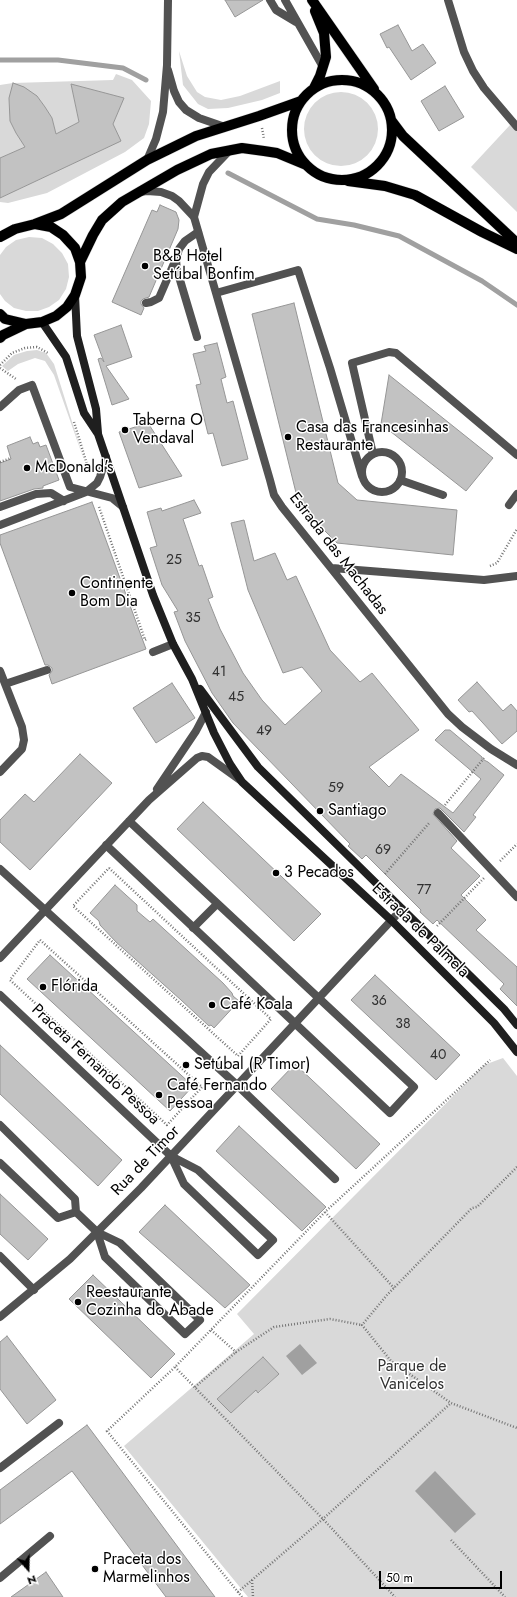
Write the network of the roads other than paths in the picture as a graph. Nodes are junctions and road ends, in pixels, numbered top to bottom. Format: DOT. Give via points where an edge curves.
graph roads {
  1 [pos="168,0"];
  2 [pos="270,0"];
  3 [pos="285,0"];
  4 [pos="311,0"];
  5 [pos="448,0"];
  6 [pos="297,22"];
  7 [pos="167,65"];
  8 [pos="322,67"];
  9 [pos="314,88"];
  10 [pos="300,101"];
  11 [pos="386,106"];
  12 [pos="391,120"];
  13 [pos="225,127"];
  14 [pos="517,127"];
  15 [pos="230,150"];
  16 [pos="148,160"];
  17 [pos="306,165"];
  18 [pos="338,180"];
  19 [pos="135,193"];
  20 [pos="194,217"];
  21 [pos="35,224"];
  22 [pos="198,232"];
  23 [pos="1,235"];
  24 [pos="517,242"];
  25 [pos="517,249"];
  26 [pos="176,260"];
  27 [pos="80,262"];
  28 [pos="216,293"];
  29 [pos="75,295"];
  30 [pos="146,303"];
  31 [pos="0,314"];
  32 [pos="42,322"];
  33 [pos="26,324"];
  34 [pos="197,337"];
  35 [pos="0,338"];
  36 [pos="0,407"];
  37 [pos="98,434"];
  38 [pos="373,454"];
  39 [pos="517,456"];
  40 [pos="106,457"];
  41 [pos="362,476"];
  42 [pos="400,480"];
  43 [pos="86,492"];
  44 [pos="517,494"];
  45 [pos="443,495"];
  46 [pos="64,501"];
  47 [pos="509,505"];
  48 [pos="0,507"];
  49 [pos="123,507"];
  50 [pos="0,525"];
  51 [pos="332,568"];
  52 [pos="517,576"];
  53 [pos="173,644"];
  54 [pos="153,652"];
  55 [pos="47,670"];
  56 [pos="0,671"];
  57 [pos="192,679"];
  58 [pos="5,684"];
  59 [pos="206,712"];
  60 [pos="517,765"];
  61 [pos="0,772"];
  62 [pos="242,782"];
  63 [pos="149,800"];
  64 [pos="438,813"];
  65 [pos="129,821"];
  66 [pos="106,845"];
  67 [pos="0,869"];
  68 [pos="517,897"];
  69 [pos="217,904"];
  70 [pos="402,909"];
  71 [pos="47,910"];
  72 [pos="392,921"];
  73 [pos="193,928"];
  74 [pos="0,958"];
  75 [pos="0,995"];
  76 [pos="318,999"];
  77 [pos="294,1024"];
  78 [pos="517,1025"];
  79 [pos="517,1052"];
  80 [pos="237,1085"];
  81 [pos="0,1125"];
  82 [pos="171,1156"];
  83 [pos="0,1164"];
  84 [pos="335,1179"];
  85 [pos="76,1212"];
  86 [pos="97,1232"];
  87 [pos="0,1256"];
  88 [pos="34,1290"];
  89 [pos="0,1317"];
  90 [pos="59,1423"];
  91 [pos="0,1468"];
  92 [pos="50,1536"];
  93 [pos="0,1578"];
  1 -- 7 [label="street"];
  2 -- 6 [label="street" via="276,10"];
  3 -- 6 [label="street"];
  4 -- 8 [label="main road" via="324,33 326,56"];
  4 -- 11 [label="main road"];
  5 -- 14 [label="street" via="464,52 473,71"];
  6 -- 8 [label="street"];
  7 -- 13 [label="street" via="174,91 186,110 199,118"];
  7 -- 16 [label="street" via="163,112"];
  8 -- 9 [label="main road"];
  9 -- 10 [label="main road"];
  9 -- 11 [label="main road" via="332,80 362,84 376,93"];
  10 -- 13 [label="main road"];
  10 -- 17 [label="main road" via="292,119 291,130 295,149"];
  11 -- 12 [label="main road"];
  12 -- 18 [label="main road" via="391,136 387,151 381,160 370,171 360,176"];
  12 -- 24 [label="main road" via="403,136"];
  13 -- 16 [label="main road" via="196,136"];
  15 -- 17 [label="main road" via="242,148 277,153"];
  15 -- 19 [label="main road" via="211,154"];
  15 -- 20 [label="street" via="208,172"];
  16 -- 21 [label="main road" via="61,214"];
  17 -- 18 [label="main road" via="321,176"];
  18 -- 25 [label="main road" via="384,186 415,195"];
  19 -- 20 [label="street" via="161,192 179,202"];
  19 -- 27 [label="main road" via="102,220"];
  20 -- 22 [label="street, Estrada das Machadas"];
  21 -- 23 [label="main road" via="15,228"];
  21 -- 27 [label="main road" via="51,227 63,235 75,248"];
  22 -- 26 [label="street" via="185,241"];
  22 -- 28 [label="street, Estrada das Machadas"];
  26 -- 30 [label="street" via="159,298"];
  26 -- 34 [label="street"];
  27 -- 29 [label="main road" via="81,277"];
  28 -- 41 [label="street" via="298,270"];
  28 -- 51 [label="street, Estrada das Machadas" via="274,495"];
  29 -- 32 [label="main road" via="67,307 56,316"];
  29 -- 37 [label="street, Estrada de Palmela" via="77,336 96,409"];
  31 -- 33 [label="main road" via="5,319"];
  32 -- 33 [label="main road"];
  32 -- 37 [label="street, Estrada de Palmela" via="66,356 84,413"];
  33 -- 35 [label="main road"];
  36 -- 43 [label="street" via="18,390 32,385 70,487"];
  37 -- 40 [label="street, Estrada de Palmela"];
  38 -- 39 [label="street" via="352,363 390,352 396,353"];
  38 -- 41 [label="street" via="364,463"];
  38 -- 42 [label="street" via="380,452 393,456 401,467"];
  40 -- 43 [label="street" via="97,483"];
  40 -- 49 [label="street, Estrada de Palmela"];
  41 -- 42 [label="street" via="368,486 379,492 391,489"];
  42 -- 45 [label="street"];
  43 -- 46 [label="street"];
  43 -- 49 [label="street" via="112,498"];
  44 -- 47 [label="street"];
  46 -- 48 [label="street" via="51,493 36,494"];
  46 -- 50 [label="street"];
  49 -- 53 [label="street, Estrada de Palmela"];
  51 -- 52 [label="street" via="484,580"];
  51 -- 60 [label="street, Estrada das Machadas" via="448,714 491,750"];
  53 -- 54 [label="street"];
  53 -- 57 [label="street, Estrada de Palmela"];
  55 -- 58 [label="street"];
  56 -- 58 [label="street"];
  57 -- 59 [label="street, Estrada de Palmela"];
  57 -- 70 [label="street, Estrada de Palmela" via="258,767"];
  58 -- 61 [label="street" via="22,727 24,740 22,750"];
  59 -- 62 [label="street, Estrada de Palmela" via="230,764"];
  59 -- 63 [label="street"];
  62 -- 63 [label="street" via="208,757 202,756"];
  62 -- 72 [label="street, Estrada de Palmela"];
  63 -- 65 [label="street"];
  64 -- 68 [label="street"];
  65 -- 66 [label="street"];
  65 -- 69 [label="street"];
  66 -- 71 [label="street"];
  66 -- 73 [label="street"];
  67 -- 71 [label="street"];
  69 -- 73 [label="street"];
  69 -- 76 [label="street"];
  70 -- 72 [label="street, Rua de Timor"];
  70 -- 78 [label="street, Estrada de Palmela" via="504,1009"];
  71 -- 74 [label="street"];
  71 -- 80 [label="street"];
  72 -- 76 [label="street, Rua de Timor"];
  72 -- 79 [label="street, Estrada de Palmela" via="494,1023"];
  73 -- 77 [label="street"];
  75 -- 82 [label="street, Praceta Fernando Pessoa"];
  76 -- 77 [label="street, Rua de Timor"];
  76 -- 77 [label="street" via="414,1087 390,1113"];
  77 -- 80 [label="street, Rua de Timor"];
  80 -- 82 [label="street, Rua de Timor"];
  80 -- 84 [label="street"];
  81 -- 85 [label="street" via="75,1199"];
  82 -- 82 [label="street" via="184,1184 258,1255 273,1240 198,1170"];
  82 -- 86 [label="street, Rua de Timor"];
  83 -- 85 [label="street" via="58,1218"];
  85 -- 86 [label="street"];
  86 -- 86 [label="street" via="105,1257 185,1334 200,1320 120,1243"];
  86 -- 88 [label="street, Rua de Timor"];
  87 -- 88 [label="street"];
  88 -- 89 [label="street, Rua de Timor"];
  90 -- 91 [label="street"];
  92 -- 93 [label="street"];
}
